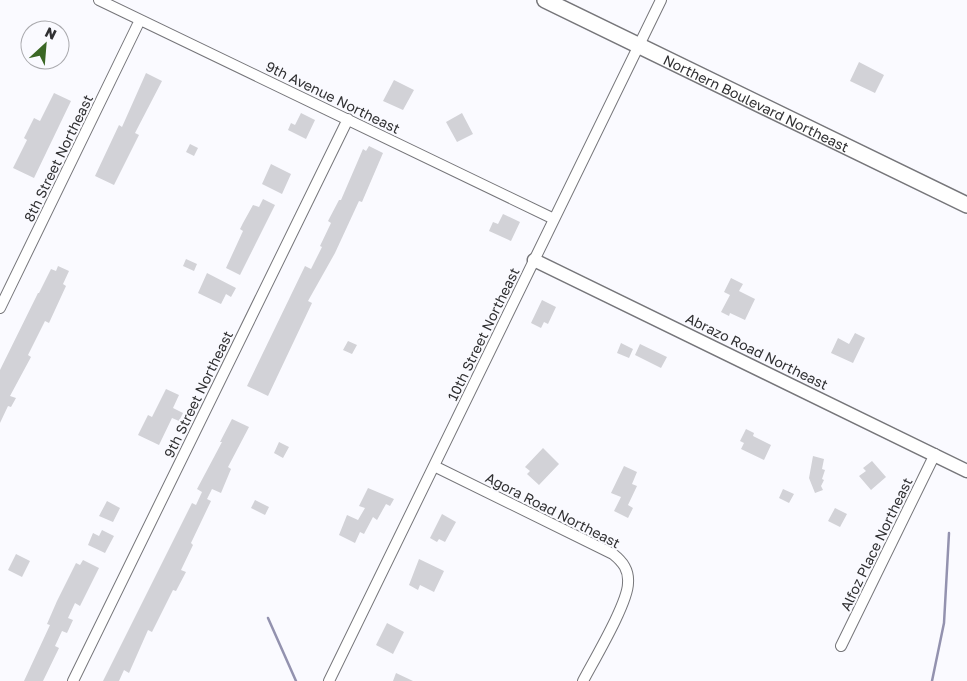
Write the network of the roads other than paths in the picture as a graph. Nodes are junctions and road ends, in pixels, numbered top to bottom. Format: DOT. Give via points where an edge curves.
graph roads {
  1 [pos="99,0"];
  2 [pos="545,0"];
  3 [pos="661,0"];
  4 [pos="140,20"];
  5 [pos="639,46"];
  6 [pos="348,119"];
  7 [pos="967,205"];
  8 [pos="554,220"];
  9 [pos="534,260"];
  10 [pos="0,308"];
  11 [pos="935,454"];
  12 [pos="434,466"];
  13 [pos="967,471"];
  14 [pos="841,646"];
  15 [pos="73,681"];
  16 [pos="329,681"];
  17 [pos="583,681"];
  1 -- 4 [label="street, 9th Avenue Northeast"];
  2 -- 5 [label="main road, Northern Boulevard Northeast"];
  3 -- 5 [label="street, 10th Street Northeast"];
  4 -- 6 [label="street, 9th Avenue Northeast"];
  4 -- 10 [label="street, 8th Street Northeast"];
  5 -- 7 [label="main road, Northern Boulevard Northeast"];
  5 -- 8 [label="street, 10th Street Northeast"];
  6 -- 8 [label="street, 9th Avenue Northeast"];
  6 -- 15 [label="street, 9th Street Northeast"];
  8 -- 9 [label="street, 10th Street Northeast"];
  9 -- 11 [label="street, Abrazo Road Northeast"];
  9 -- 12 [label="street, 10th Street Northeast"];
  11 -- 13 [label="street, Abrazo Road Northeast"];
  11 -- 14 [label="street, Alfoz Place Northeast"];
  12 -- 16 [label="street, 10th Street Northeast"];
  12 -- 17 [label="street, Agora Road Northeast" via="613,554 625,566 628,582 624,599"];
}
